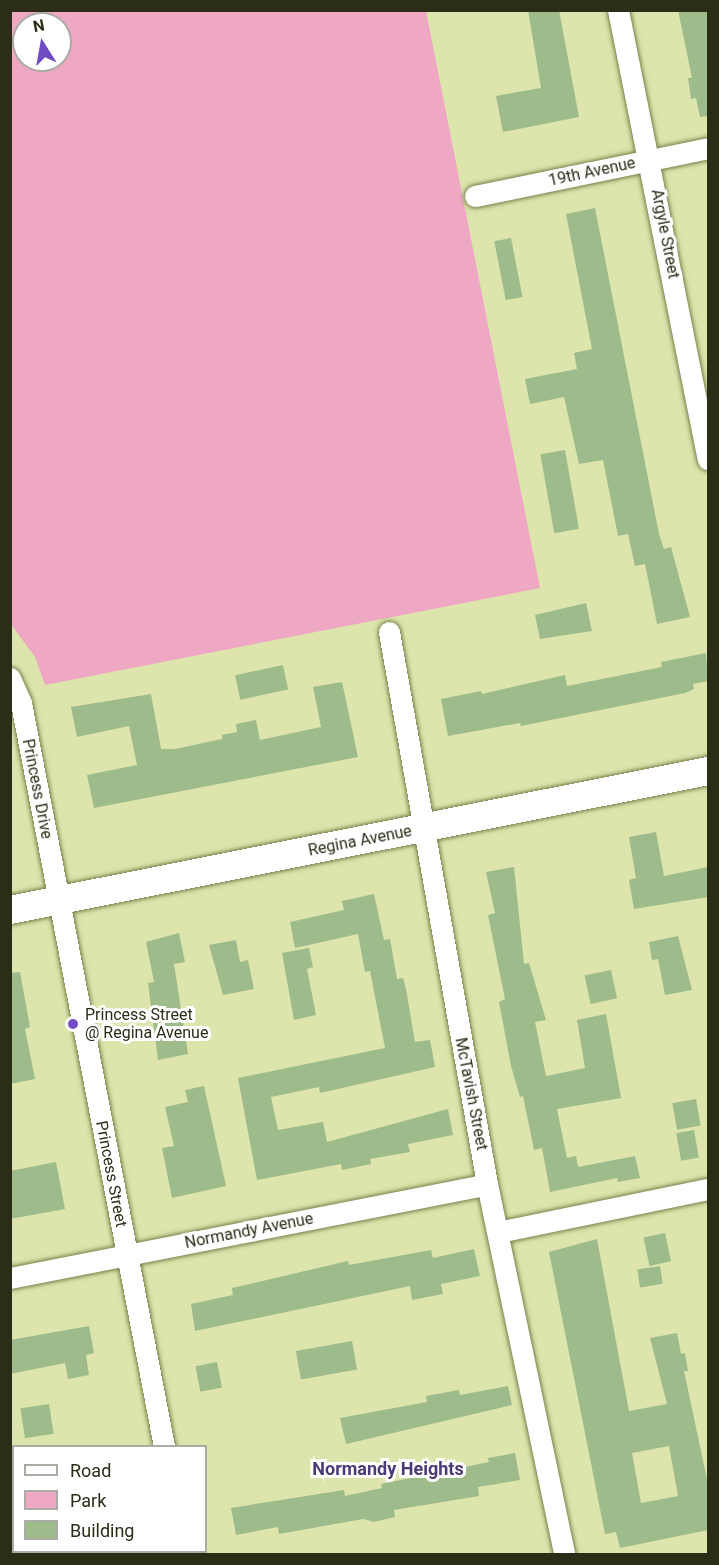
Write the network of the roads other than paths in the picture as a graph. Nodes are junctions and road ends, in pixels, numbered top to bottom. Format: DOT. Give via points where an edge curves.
graph roads {
  1 [pos="618,10"];
  2 [pos="708,148"];
  3 [pos="650,160"];
  4 [pos="475,196"];
  5 [pos="708,459"];
  6 [pos="389,632"];
  7 [pos="10,678"];
  8 [pos="708,771"];
  9 [pos="426,828"];
  10 [pos="58,902"];
  11 [pos="10,910"];
  12 [pos="487,1184"];
  13 [pos="708,1189"];
  14 [pos="498,1232"];
  15 [pos="127,1255"];
  16 [pos="10,1278"];
  17 [pos="164,1445"];
  18 [pos="562,1554"];
  1 -- 3 [label="street, Argyle Street"];
  2 -- 3 [label="street, 19th Avenue"];
  3 -- 4 [label="street, 19th Avenue"];
  3 -- 5 [label="street, Argyle Street"];
  6 -- 9 [label="street, McTavish Street"];
  7 -- 10 [label="street, Princess Drive" via="21,703"];
  8 -- 9 [label="street, Regina Avenue"];
  9 -- 10 [label="street, Regina Avenue"];
  9 -- 12 [label="street, McTavish Street"];
  10 -- 11 [label="street, Regina Avenue"];
  10 -- 15 [label="street, Princess Street"];
  12 -- 14 [label="street, McTavish Street"];
  12 -- 15 [label="street, Normandy Avenue"];
  13 -- 14 [label="street"];
  14 -- 18 [label="street, McTavish Street"];
  15 -- 16 [label="street, Normandy Avenue"];
  15 -- 17 [label="street, Princess Street"];
}
